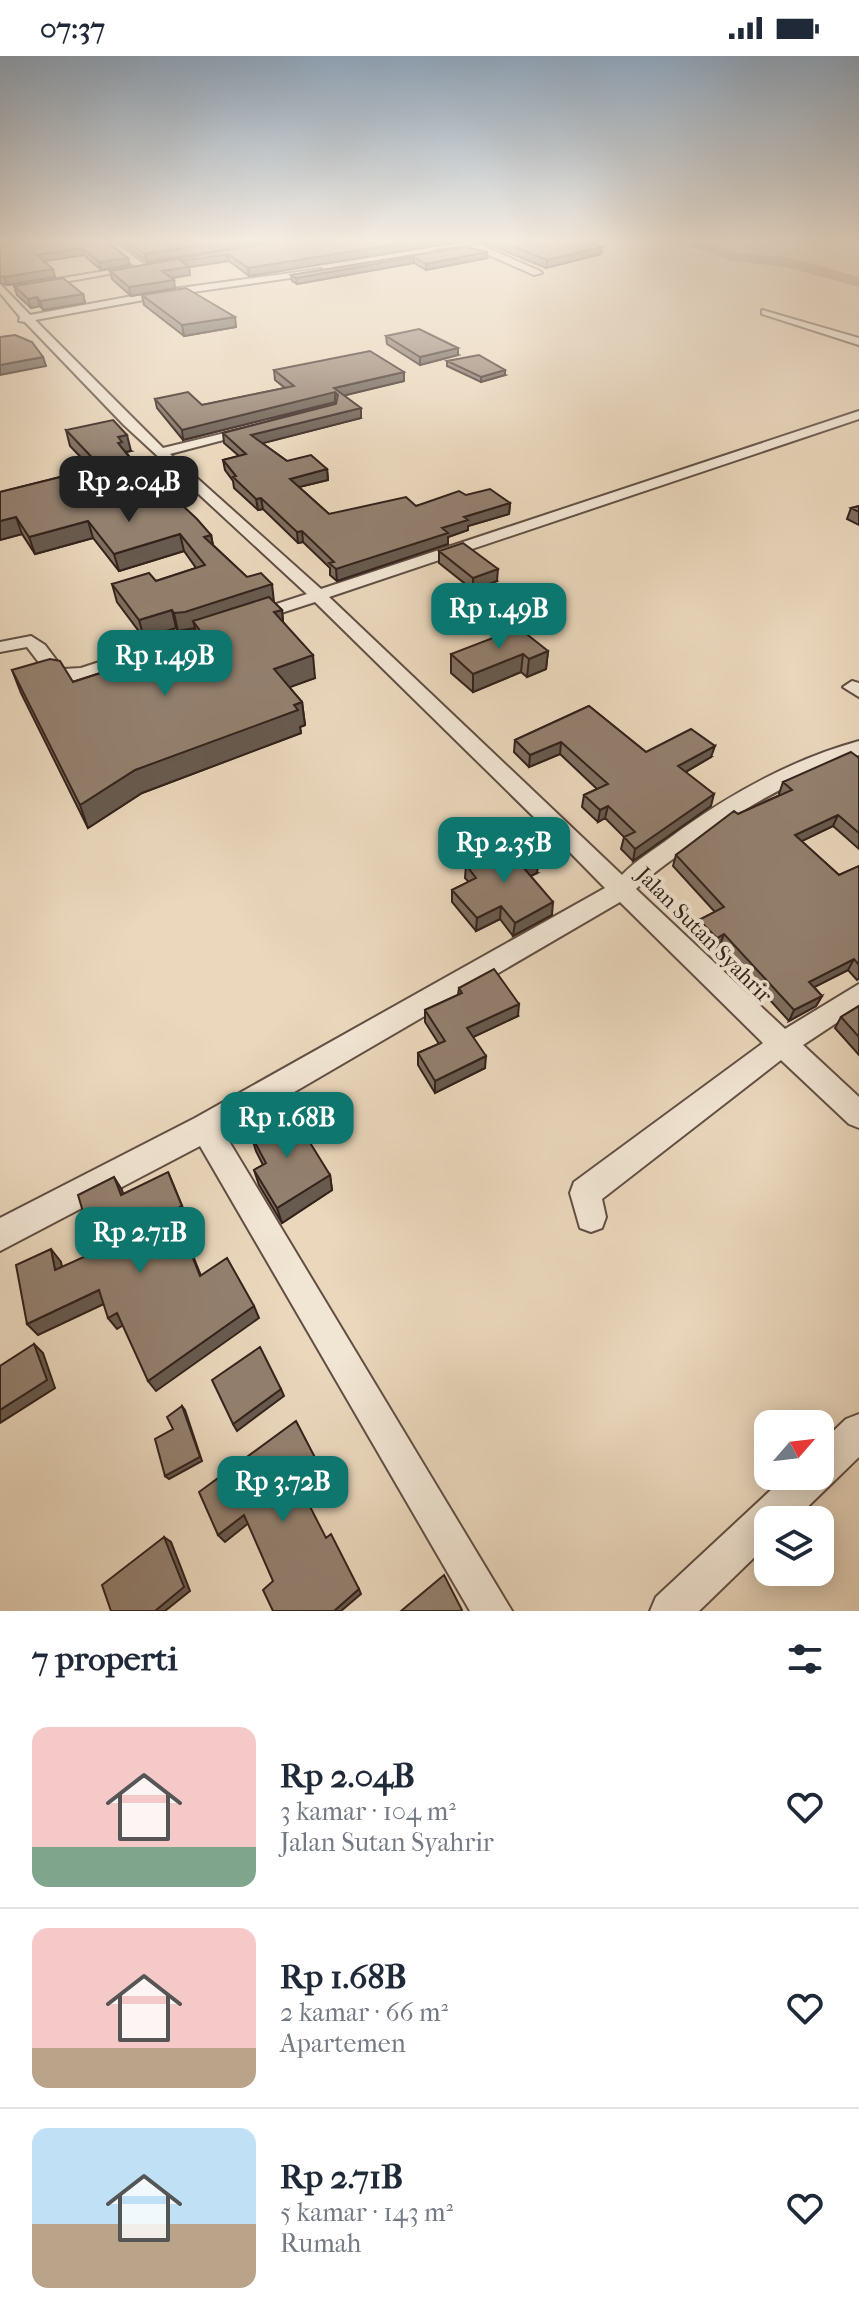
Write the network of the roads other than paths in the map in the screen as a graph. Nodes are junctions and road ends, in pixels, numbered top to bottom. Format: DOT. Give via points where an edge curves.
graph roads {
  1 [pos="22,312"];
  2 [pos="766,312"];
  3 [pos="859,342"];
  4 [pos="859,415"];
  5 [pos="270,424"];
  6 [pos="162,452"];
  7 [pos="316,595"];
  8 [pos="0,647"];
  9 [pos="859,748"];
  10 [pos="556,826"];
  11 [pos="474,864"];
  12 [pos="624,888"];
  13 [pos="859,995"];
  14 [pos="780,1043"];
  15 [pos="859,1115"];
  16 [pos="205,1128"];
  17 [pos="591,1217"];
  18 [pos="0,1235"];
  19 [pos="859,1432"];
  20 [pos="834,1456"];
  21 [pos="798,1490"];
  22 [pos="492,1611"];
  23 [pos="670,1611"];
  1 -- 6 [label="street, Jalan Sutan Syahrir"];
  2 -- 3 [label="street"];
  4 -- 7 [label="street"];
  5 -- 6 [label="street"];
  6 -- 7 [label="street, Jalan Sutan Syahrir"];
  7 -- 8 [label="street" via="64,678 31,641"];
  7 -- 10 [label="street, Jalan Sutan Syahrir"];
  9 -- 12 [label="street" via="751,791 641,866"];
  10 -- 11 [label="street"];
  10 -- 12 [label="street, Jalan Sutan Syahrir"];
  12 -- 14 [label="street, Jalan Sutan Syahrir"];
  12 -- 16 [label="street"];
  13 -- 14 [label="street"];
  14 -- 15 [label="street, Jalan Sutan Syahrir"];
  14 -- 17 [label="street" via="585,1193"];
  16 -- 18 [label="street"];
  16 -- 22 [label="street"];
  19 -- 20 [label="street"];
  21 -- 23 [label="street"];
}
